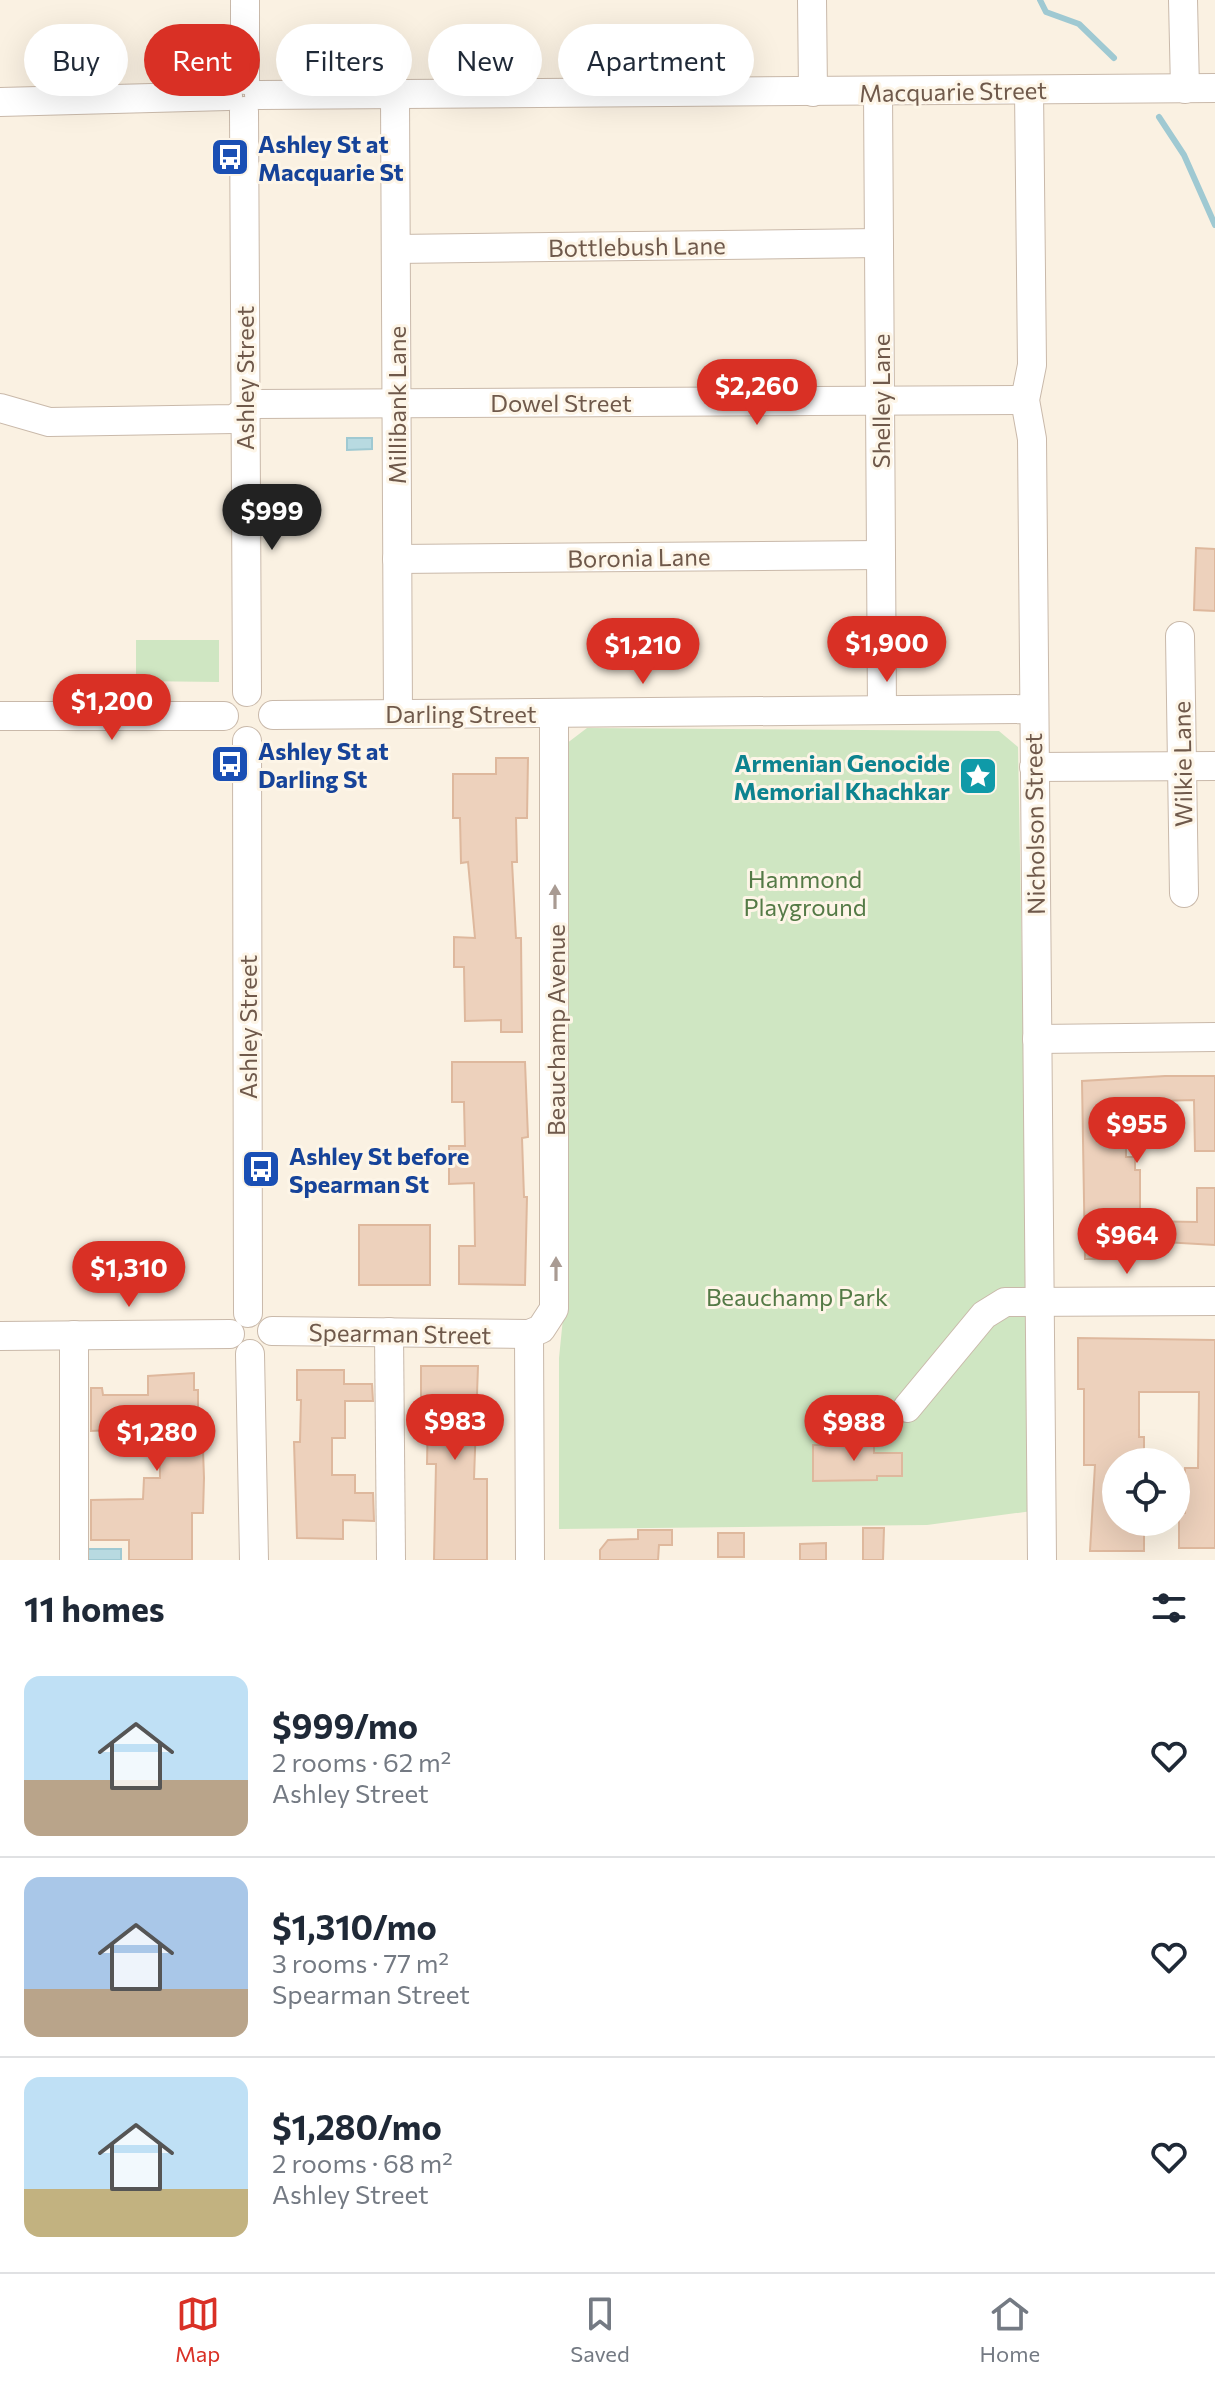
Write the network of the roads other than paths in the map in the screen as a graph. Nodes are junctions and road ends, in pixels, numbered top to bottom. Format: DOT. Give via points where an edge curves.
graph roads {
  1 [pos="245,0"];
  2 [pos="812,0"];
  3 [pos="1183,0"];
  4 [pos="245,24"];
  5 [pos="1215,88"];
  6 [pos="1185,89"];
  7 [pos="1029,90"];
  8 [pos="813,92"];
  9 [pos="878,92"];
  10 [pos="209,96"];
  11 [pos="244,96"];
  12 [pos="395,96"];
  13 [pos="412,96"];
  14 [pos="0,102"];
  15 [pos="879,243"];
  16 [pos="396,249"];
  17 [pos="880,400"];
  18 [pos="1025,400"];
  19 [pos="397,403"];
  20 [pos="0,408"];
  21 [pos="244,412"];
  22 [pos="881,555"];
  23 [pos="397,559"];
  24 [pos="1180,636"];
  25 [pos="247,692"];
  26 [pos="1033,709"];
  27 [pos="882,710"];
  28 [pos="554,713"];
  29 [pos="398,714"];
  30 [pos="273,715"];
  31 [pos="0,716"];
  32 [pos="224,716"];
  33 [pos="247,741"];
  34 [pos="1182,765"];
  35 [pos="1215,766"];
  36 [pos="1034,767"];
  37 [pos="1184,893"];
  38 [pos="1215,1037"];
  39 [pos="1037,1039"];
  40 [pos="1215,1301"];
  41 [pos="1040,1303"];
  42 [pos="389,1332"];
  43 [pos="243,1333"];
  44 [pos="529,1334"];
  45 [pos="74,1335"];
  46 [pos="0,1336"];
  47 [pos="907,1408"];
  48 [pos="74,1560"];
  49 [pos="254,1560"];
  50 [pos="391,1560"];
  51 [pos="530,1560"];
  52 [pos="1042,1560"];
  1 -- 4 [label="street, Ashley Street"];
  2 -- 8 [label="street"];
  3 -- 6 [label="street"];
  5 -- 6 [label="street, Macquarie Street"];
  6 -- 7 [label="street, Macquarie Street"];
  7 -- 9 [label="street, Macquarie Street"];
  7 -- 18 [label="street, Nicholson Street" via="1032,365"];
  8 -- 9 [label="street, Macquarie Street"];
  8 -- 13 [label="street, Macquarie Street"];
  9 -- 15 [label="street, Shelley Lane"];
  10 -- 14 [label="street, Macquarie Street"];
  11 -- 21 [label="street, Ashley Street"];
  12 -- 16 [label="street, Millibank Lane"];
  15 -- 16 [label="street, Bottlebush Lane"];
  15 -- 17 [label="street, Shelley Lane"];
  16 -- 19 [label="street, Millibank Lane"];
  17 -- 18 [label="street, Dowel Street"];
  17 -- 19 [label="street, Dowel Street"];
  17 -- 22 [label="street, Shelley Lane"];
  18 -- 26 [label="street, Nicholson Street" via="1032,439"];
  19 -- 21 [label="street, Dowel Street" via="254,404"];
  19 -- 23 [label="street, Millibank Lane"];
  20 -- 21 [label="street, Dowel Street" via="49,422 234,419"];
  21 -- 25 [label="street, Ashley Street"];
  22 -- 23 [label="street, Boronia Lane"];
  22 -- 27 [label="street, Shelley Lane"];
  23 -- 29 [label="street, Millibank Lane"];
  24 -- 34 [label="street, Wilkie Lane"];
  25 -- 30 [label="street" via="262,696"];
  25 -- 32 [label="street" via="234,697"];
  26 -- 27 [label="street, Darling Street"];
  26 -- 36 [label="street, Nicholson Street"];
  27 -- 28 [label="street, Darling Street"];
  28 -- 29 [label="street, Darling Street"];
  44 -- 28 [label="street, Beauchamp Avenue, one-way" via="549,1321 556,1295"];
  29 -- 30 [label="street, Darling Street"];
  30 -- 33 [label="street" via="266,734"];
  31 -- 32 [label="street"];
  32 -- 33 [label="street" via="231,733"];
  33 -- 43 [label="street, Ashley Street"];
  34 -- 35 [label="street"];
  34 -- 36 [label="street"];
  34 -- 37 [label="street, Wilkie Lane"];
  36 -- 39 [label="street, Nicholson Street"];
  38 -- 39 [label="street"];
  39 -- 41 [label="street, Nicholson Street"];
  40 -- 41 [label="street"];
  41 -- 47 [label="street" via="1005,1302 984,1315"];
  41 -- 52 [label="street, Nicholson Street"];
  42 -- 43 [label="street, Spearman Street" via="272,1331 264,1317"];
  42 -- 44 [label="street, Spearman Street"];
  42 -- 50 [label="street"];
  43 -- 45 [label="street"];
  43 -- 49 [label="street, Ashley Street"];
  44 -- 51 [label="street"];
  45 -- 46 [label="street"];
  45 -- 48 [label="street"];
}
